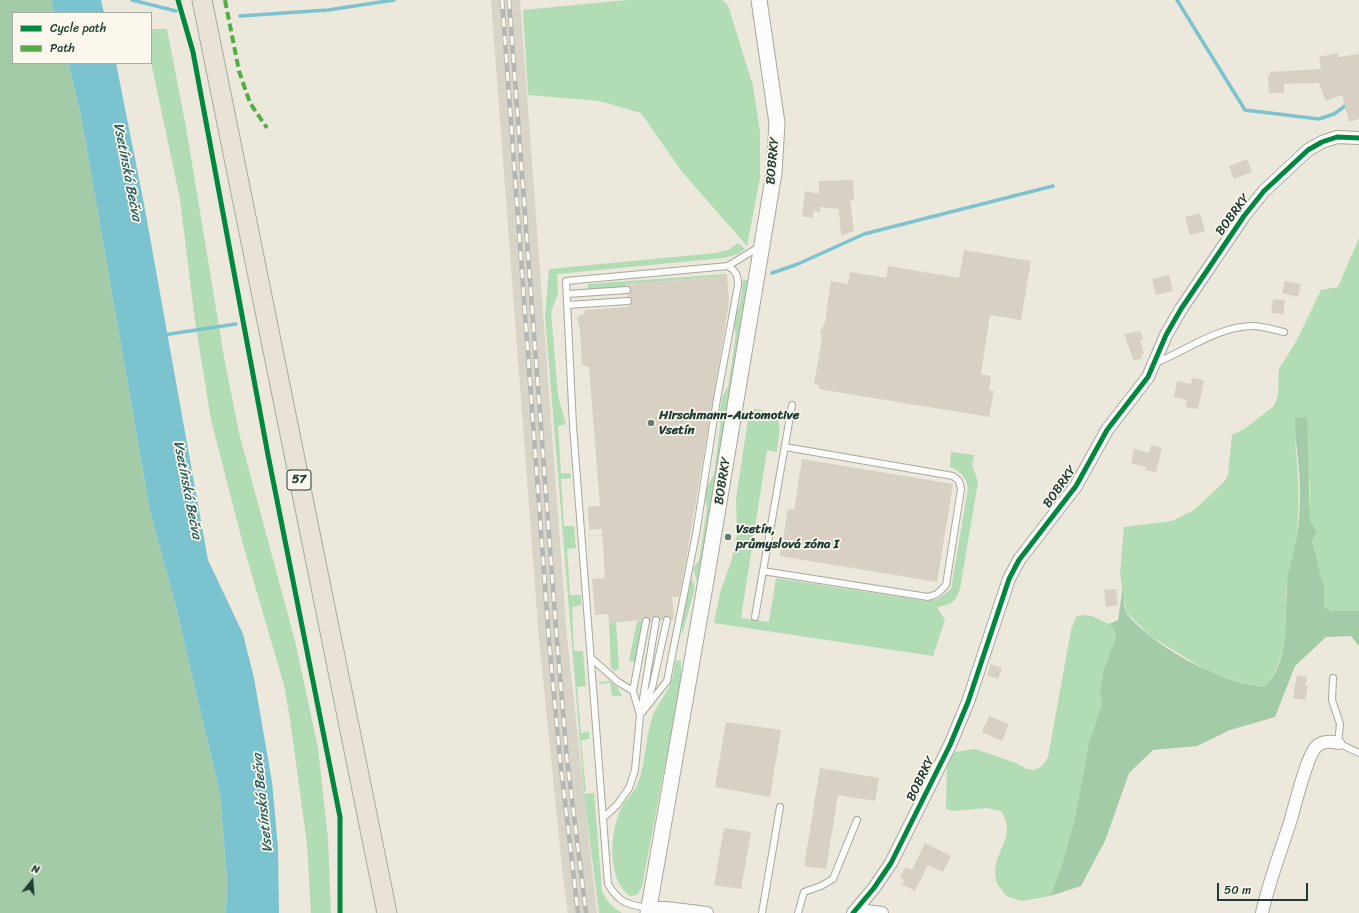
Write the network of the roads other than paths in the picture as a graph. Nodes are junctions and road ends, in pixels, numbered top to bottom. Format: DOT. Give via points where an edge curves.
graph roads {
  1 [pos="202,0"];
  2 [pos="759,0"];
  3 [pos="1359,138"];
  4 [pos="762,246"];
  5 [pos="728,266"];
  6 [pos="627,290"];
  7 [pos="567,294"];
  8 [pos="628,301"];
  9 [pos="568,305"];
  10 [pos="1284,332"];
  11 [pos="1155,363"];
  12 [pos="792,405"];
  13 [pos="785,447"];
  14 [pos="763,571"];
  15 [pos="755,617"];
  16 [pos="656,620"];
  17 [pos="667,620"];
  18 [pos="646,621"];
  19 [pos="592,658"];
  20 [pos="1333,678"];
  21 [pos="633,691"];
  22 [pos="640,715"];
  23 [pos="1338,743"];
  24 [pos="1359,753"];
  25 [pos="780,807"];
  26 [pos="603,818"];
  27 [pos="857,820"];
  28 [pos="648,911"];
  29 [pos="855,911"];
  30 [pos="387,913"];
  31 [pos="708,913"];
  32 [pos="762,913"];
  33 [pos="798,913"];
  34 [pos="882,913"];
  35 [pos="1262,913"];
  1 -- 30 [label="main road, 57"];
  2 -- 4 [label="street, BOBRKY" via="777,123 774,173"];
  3 -- 11 [label="street, BOBRKY" via="1337,137 1322,142 1308,150 1264,191 1181,309 1166,335"];
  4 -- 5 [label="lane"];
  4 -- 28 [label="street, BOBRKY"];
  5 -- 7 [label="lane" via="566,281"];
  5 -- 22 [label="lane" via="738,277 738,285 696,534 667,681"];
  6 -- 7 [label="lane"];
  7 -- 9 [label="lane"];
  8 -- 9 [label="lane"];
  9 -- 19 [label="lane" via="573,426"];
  10 -- 11 [label="lane" via="1254,326 1238,328 1223,332"];
  11 -- 29 [label="street, BOBRKY" via="1148,377 1107,430 1076,486 1020,560 1001,600 968,702 950,745 894,857"];
  12 -- 13 [label="lane"];
  13 -- 14 [label="lane"];
  13 -- 14 [label="lane" via="953,476 959,481 961,489 946,585 937,594 928,598"];
  14 -- 15 [label="lane"];
  16 -- 22 [label="lane"];
  17 -- 22 [label="lane" via="652,688"];
  18 -- 21 [label="lane"];
  19 -- 21 [label="lane" via="618,682"];
  19 -- 26 [label="lane"];
  20 -- 23 [label="lane" via="1332,700 1340,724"];
  21 -- 22 [label="lane"];
  22 -- 26 [label="lane" via="635,770 629,788 617,805"];
  23 -- 24 [label="lane"];
  23 -- 35 [label="street" via="1321,743 1314,748 1301,782"];
  25 -- 32 [label="lane"];
  26 -- 28 [label="lane" via="608,884 614,895 628,905"];
  27 -- 33 [label="lane" via="833,879 804,892"];
  28 -- 31 [label="street" via="666,908"];
  29 -- 34 [label="street"];
}
